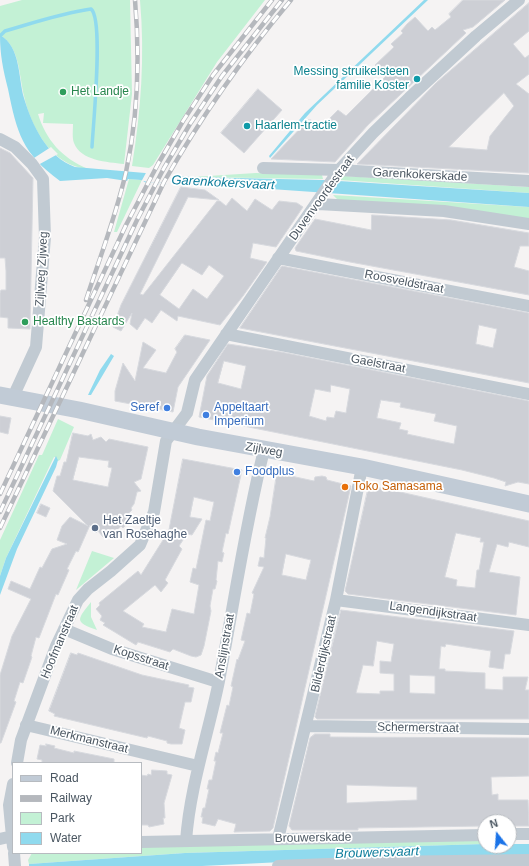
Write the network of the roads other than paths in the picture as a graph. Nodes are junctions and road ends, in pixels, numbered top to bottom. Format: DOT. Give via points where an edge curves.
graph roads {
  1 [pos="519,0"];
  2 [pos="0,139"];
  3 [pos="263,168"];
  4 [pos="336,175"];
  5 [pos="529,181"];
  6 [pos="320,199"];
  7 [pos="529,224"];
  8 [pos="278,258"];
  9 [pos="529,306"];
  10 [pos="226,334"];
  11 [pos="529,394"];
  12 [pos="7,396"];
  13 [pos="174,432"];
  14 [pos="264,450"];
  15 [pos="362,467"];
  16 [pos="529,504"];
  17 [pos="336,600"];
  18 [pos="529,625"];
  19 [pos="64,629"];
  20 [pos="218,682"];
  21 [pos="26,725"];
  22 [pos="307,726"];
  23 [pos="529,729"];
  24 [pos="17,762"];
  25 [pos="198,766"];
  26 [pos="12,789"];
  27 [pos="517,834"];
  28 [pos="529,834"];
  29 [pos="477,835"];
  30 [pos="278,839"];
  31 [pos="9,840"];
  32 [pos="186,841"];
  33 [pos="142,842"];
  34 [pos="529,860"];
  35 [pos="499,863"];
  36 [pos="390,864"];
  37 [pos="278,866"];
  1 -- 4 [label="street, Duvenvoordestraat" via="409,98 373,133"];
  2 -- 12 [label="street, Zijlweg Zijweg" via="15,147 43,179 43,270 36,347"];
  3 -- 4 [label="street, Garenkokerskade"];
  4 -- 5 [label="street, Garenkokerskade"];
  4 -- 6 [label="street, Duvenvoordestraat"];
  6 -- 7 [label="street" via="444,211"];
  6 -- 8 [label="street, Duvenvoordestraat"];
  8 -- 9 [label="street, Roosveldstraat"];
  8 -- 10 [label="street, Duvenvoordestraat"];
  10 -- 11 [label="street, Gaelstraat"];
  10 -- 13 [label="street, Duvenvoordestraat" via="195,380 187,413"];
  12 -- 13 [label="main road, Zijlweg"];
  13 -- 14 [label="main road, Zijlweg"];
  13 -- 19 [label="street, Hoofmanstraat" via="166,441 154,512 140,545 88,588 78,600"];
  14 -- 15 [label="main road, Zijlweg"];
  14 -- 20 [label="street, Anslijnstraat"];
  15 -- 16 [label="main road, Zijlweg"];
  15 -- 17 [label="street, Bilderdijkstraat"];
  17 -- 18 [label="street, Langendijkstraat"];
  17 -- 22 [label="street, Bilderdijkstraat"];
  19 -- 20 [label="street, Kopsstraat" via="112,649"];
  19 -- 21 [label="street, Hoofmanstraat"];
  20 -- 25 [label="street, Anslijnstraat"];
  21 -- 24 [label="street, Hoofmanstraat"];
  21 -- 25 [label="street, Merkmanstraat"];
  22 -- 23 [label="street, Schermerstraat"];
  22 -- 30 [label="street, Bilderdijkstraat"];
  25 -- 32 [label="street, Anslijnstraat" via="188,812"];
  26 -- 31 [label="street" via="9,804"];
  27 -- 28 [label="street"];
  29 -- 30 [label="street, Brouwerskade"];
  30 -- 32 [label="street, Brouwerskade"];
  32 -- 33 [label="street, Brouwerskade"];
  34 -- 35 [label="street"];
  35 -- 36 [label="street"];
  36 -- 37 [label="street"];
}
